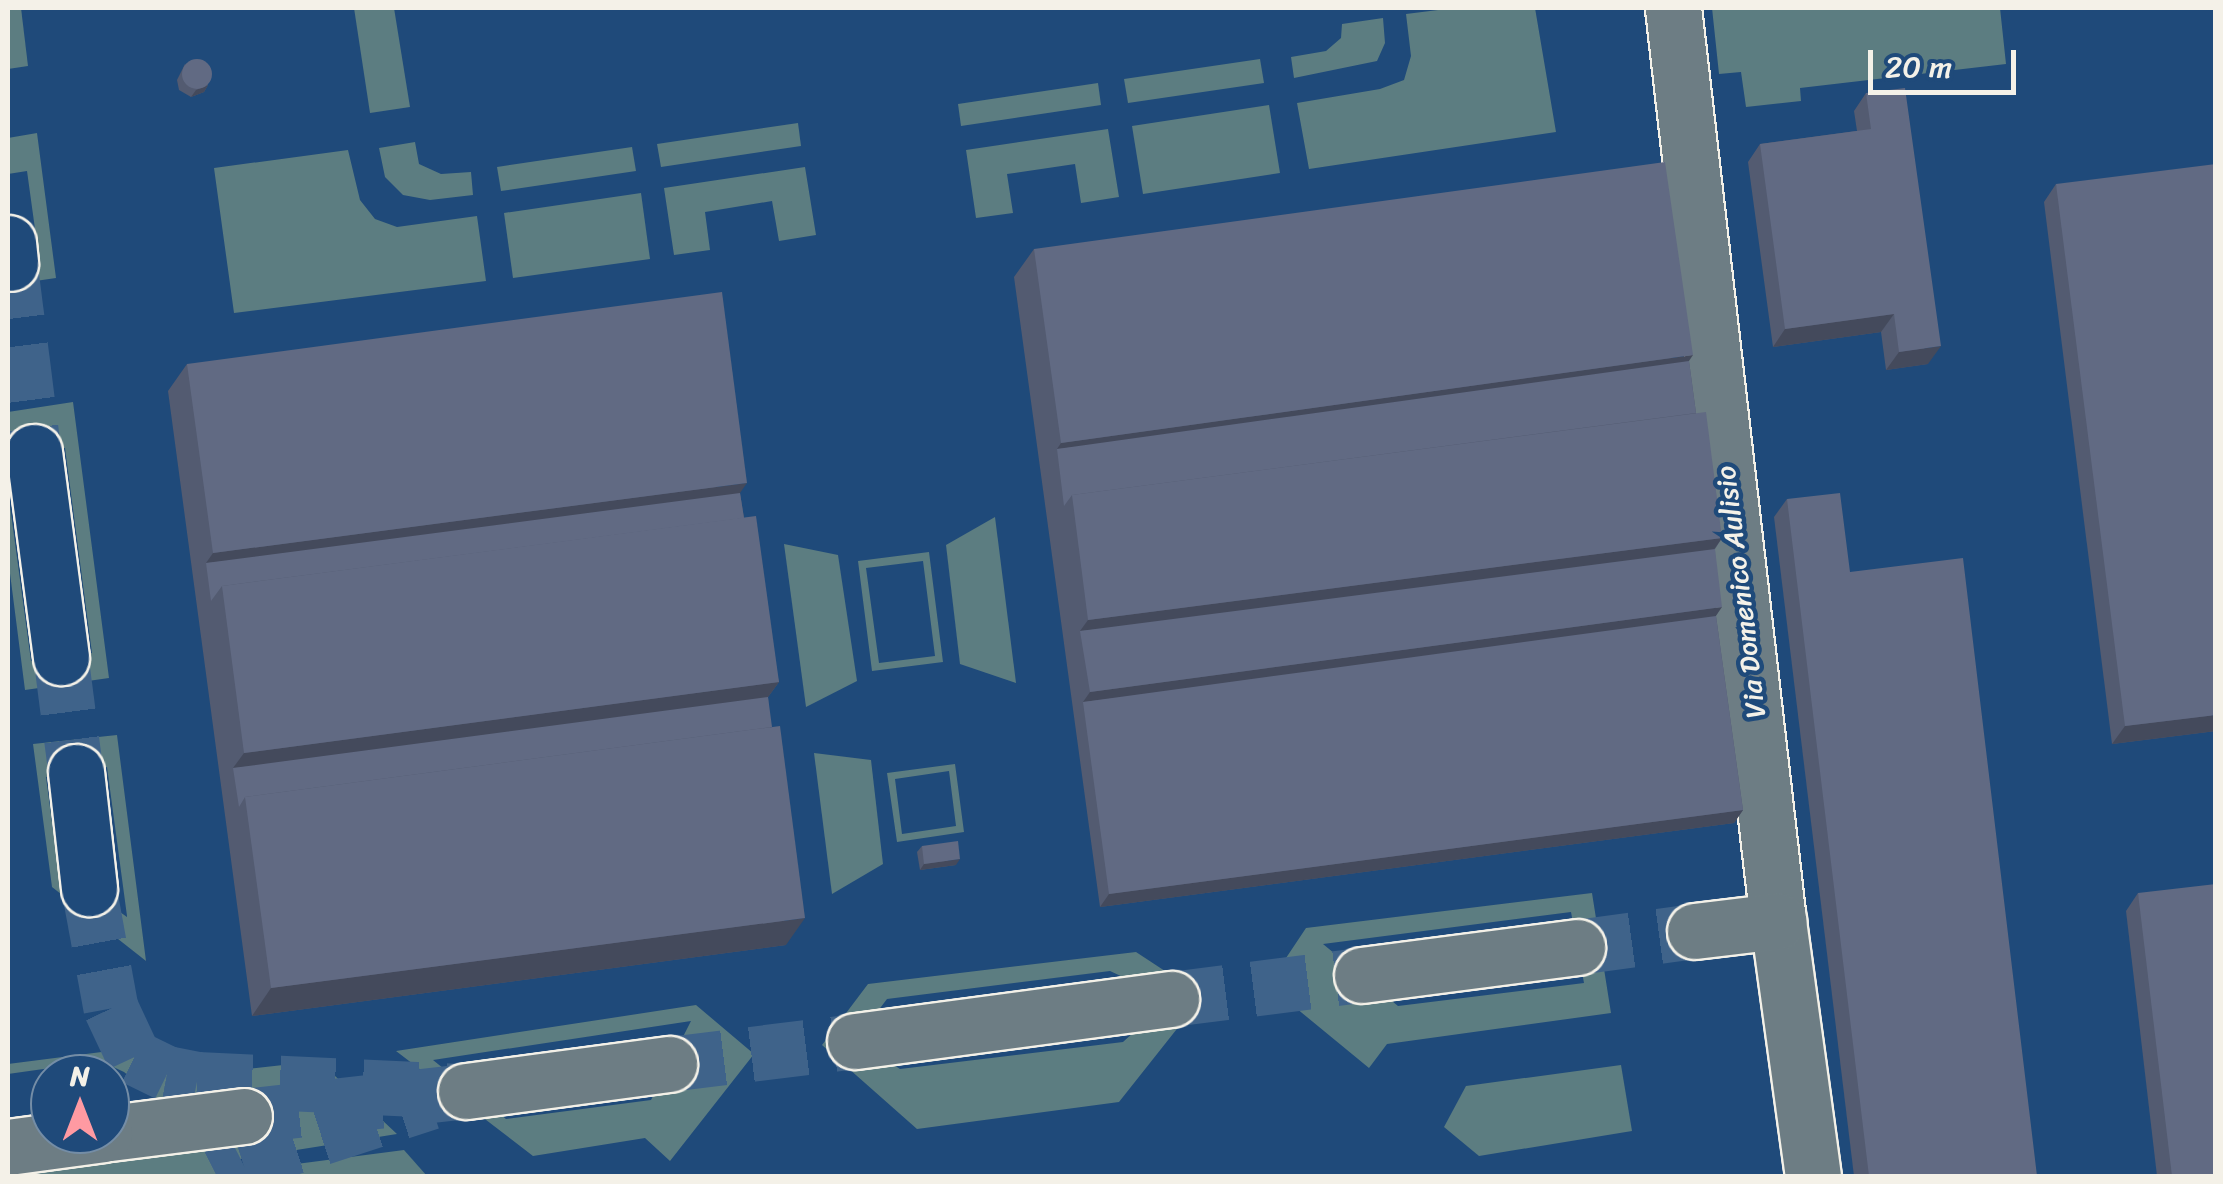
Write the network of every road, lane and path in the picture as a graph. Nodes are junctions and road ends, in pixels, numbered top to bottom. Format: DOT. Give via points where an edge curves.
graph roads {
  1 [pos="1674,8"];
  2 [pos="34,452"];
  3 [pos="61,658"];
  4 [pos="76,772"];
  5 [pos="90,888"];
  6 [pos="1778,920"];
  7 [pos="1696,931"];
  8 [pos="1577,947"];
  9 [pos="1362,975"];
  10 [pos="1171,1000"];
  11 [pos="855,1040"];
  12 [pos="669,1064"];
  13 [pos="466,1091"];
  14 [pos="244,1116"];
  15 [pos="130,1131"];
  16 [pos="1810,1168"];
  1 -- 6 [label="main road, Via Domenico Aulisio"];
  2 -- 3 [label="street"];
  4 -- 5 [label="street"];
  6 -- 7 [label="main road"];
  6 -- 16 [label="main road, Via Domenico Aulisio"];
  8 -- 9 [label="main road"];
  10 -- 11 [label="main road"];
  12 -- 13 [label="main road"];
  14 -- 15 [label="main road"];
}
